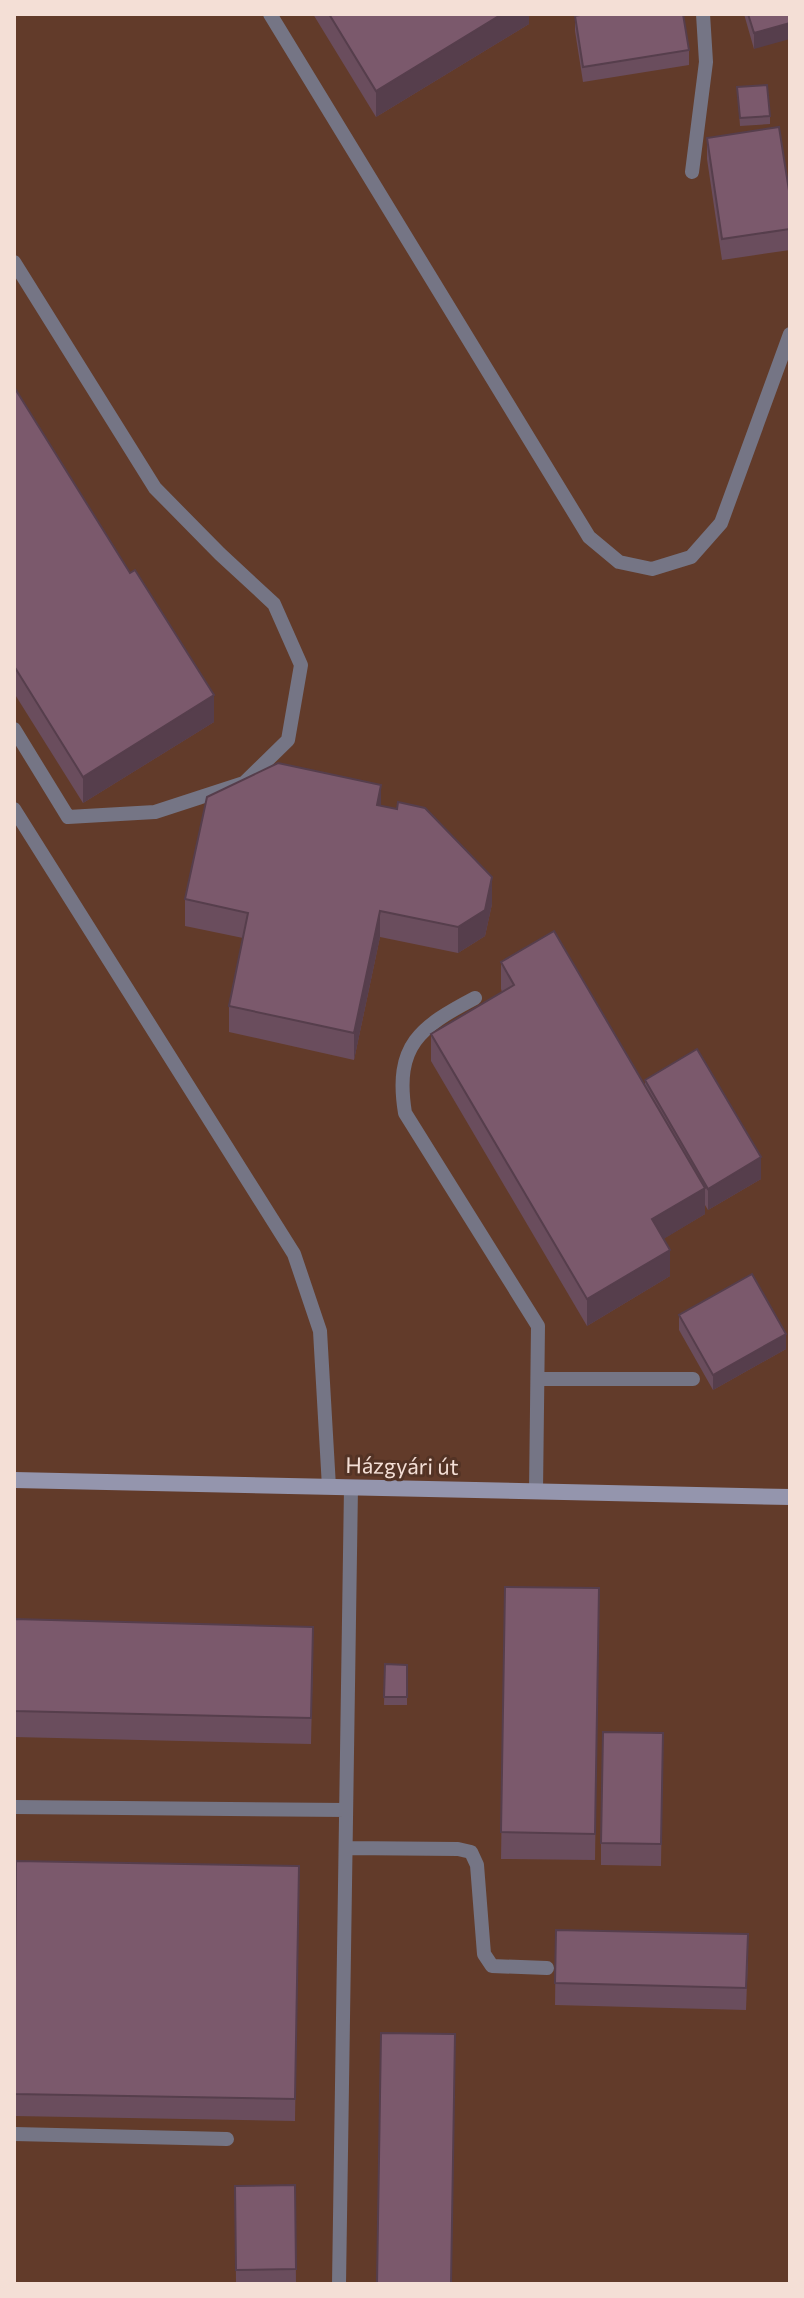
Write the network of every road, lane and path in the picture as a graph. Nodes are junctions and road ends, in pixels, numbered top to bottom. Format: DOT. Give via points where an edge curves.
graph roads {
  1 [pos="270,14"];
  2 [pos="703,14"];
  3 [pos="692,172"];
  4 [pos="14,262"];
  5 [pos="790,334"];
  6 [pos="14,729"];
  7 [pos="14,809"];
  8 [pos="18,825"];
  9 [pos="475,998"];
  10 [pos="538,1379"];
  11 [pos="693,1379"];
  12 [pos="14,1480"];
  13 [pos="329,1487"];
  14 [pos="351,1487"];
  15 [pos="536,1491"];
  16 [pos="790,1497"];
  17 [pos="14,1807"];
  18 [pos="346,1810"];
  19 [pos="346,1848"];
  20 [pos="547,1968"];
  21 [pos="14,2134"];
  22 [pos="227,2139"];
  23 [pos="339,2284"];
  1 -- 5 [label="lane" via="589,537 619,562 652,569 691,557 721,523"];
  2 -- 3 [label="lane" via="706,62"];
  4 -- 6 [label="lane" via="155,488 274,604 301,665 288,740 244,783 155,812 68,817"];
  7 -- 8 [label="lane"];
  8 -- 13 [label="lane" via="294,1254 320,1331"];
  9 -- 10 [label="lane" via="442,1015 415,1038 401,1088 405,1113 538,1326"];
  10 -- 11 [label="lane"];
  10 -- 15 [label="lane"];
  12 -- 13 [label="street, Házgyári út"];
  13 -- 14 [label="street, Házgyári út"];
  14 -- 15 [label="street, Házgyári út"];
  14 -- 18 [label="lane"];
  15 -- 16 [label="street, Házgyári út"];
  17 -- 18 [label="lane"];
  18 -- 19 [label="lane"];
  19 -- 20 [label="lane" via="471,1852 477,1865 484,1954 492,1966"];
  19 -- 23 [label="lane"];
  21 -- 22 [label="lane"];
}
